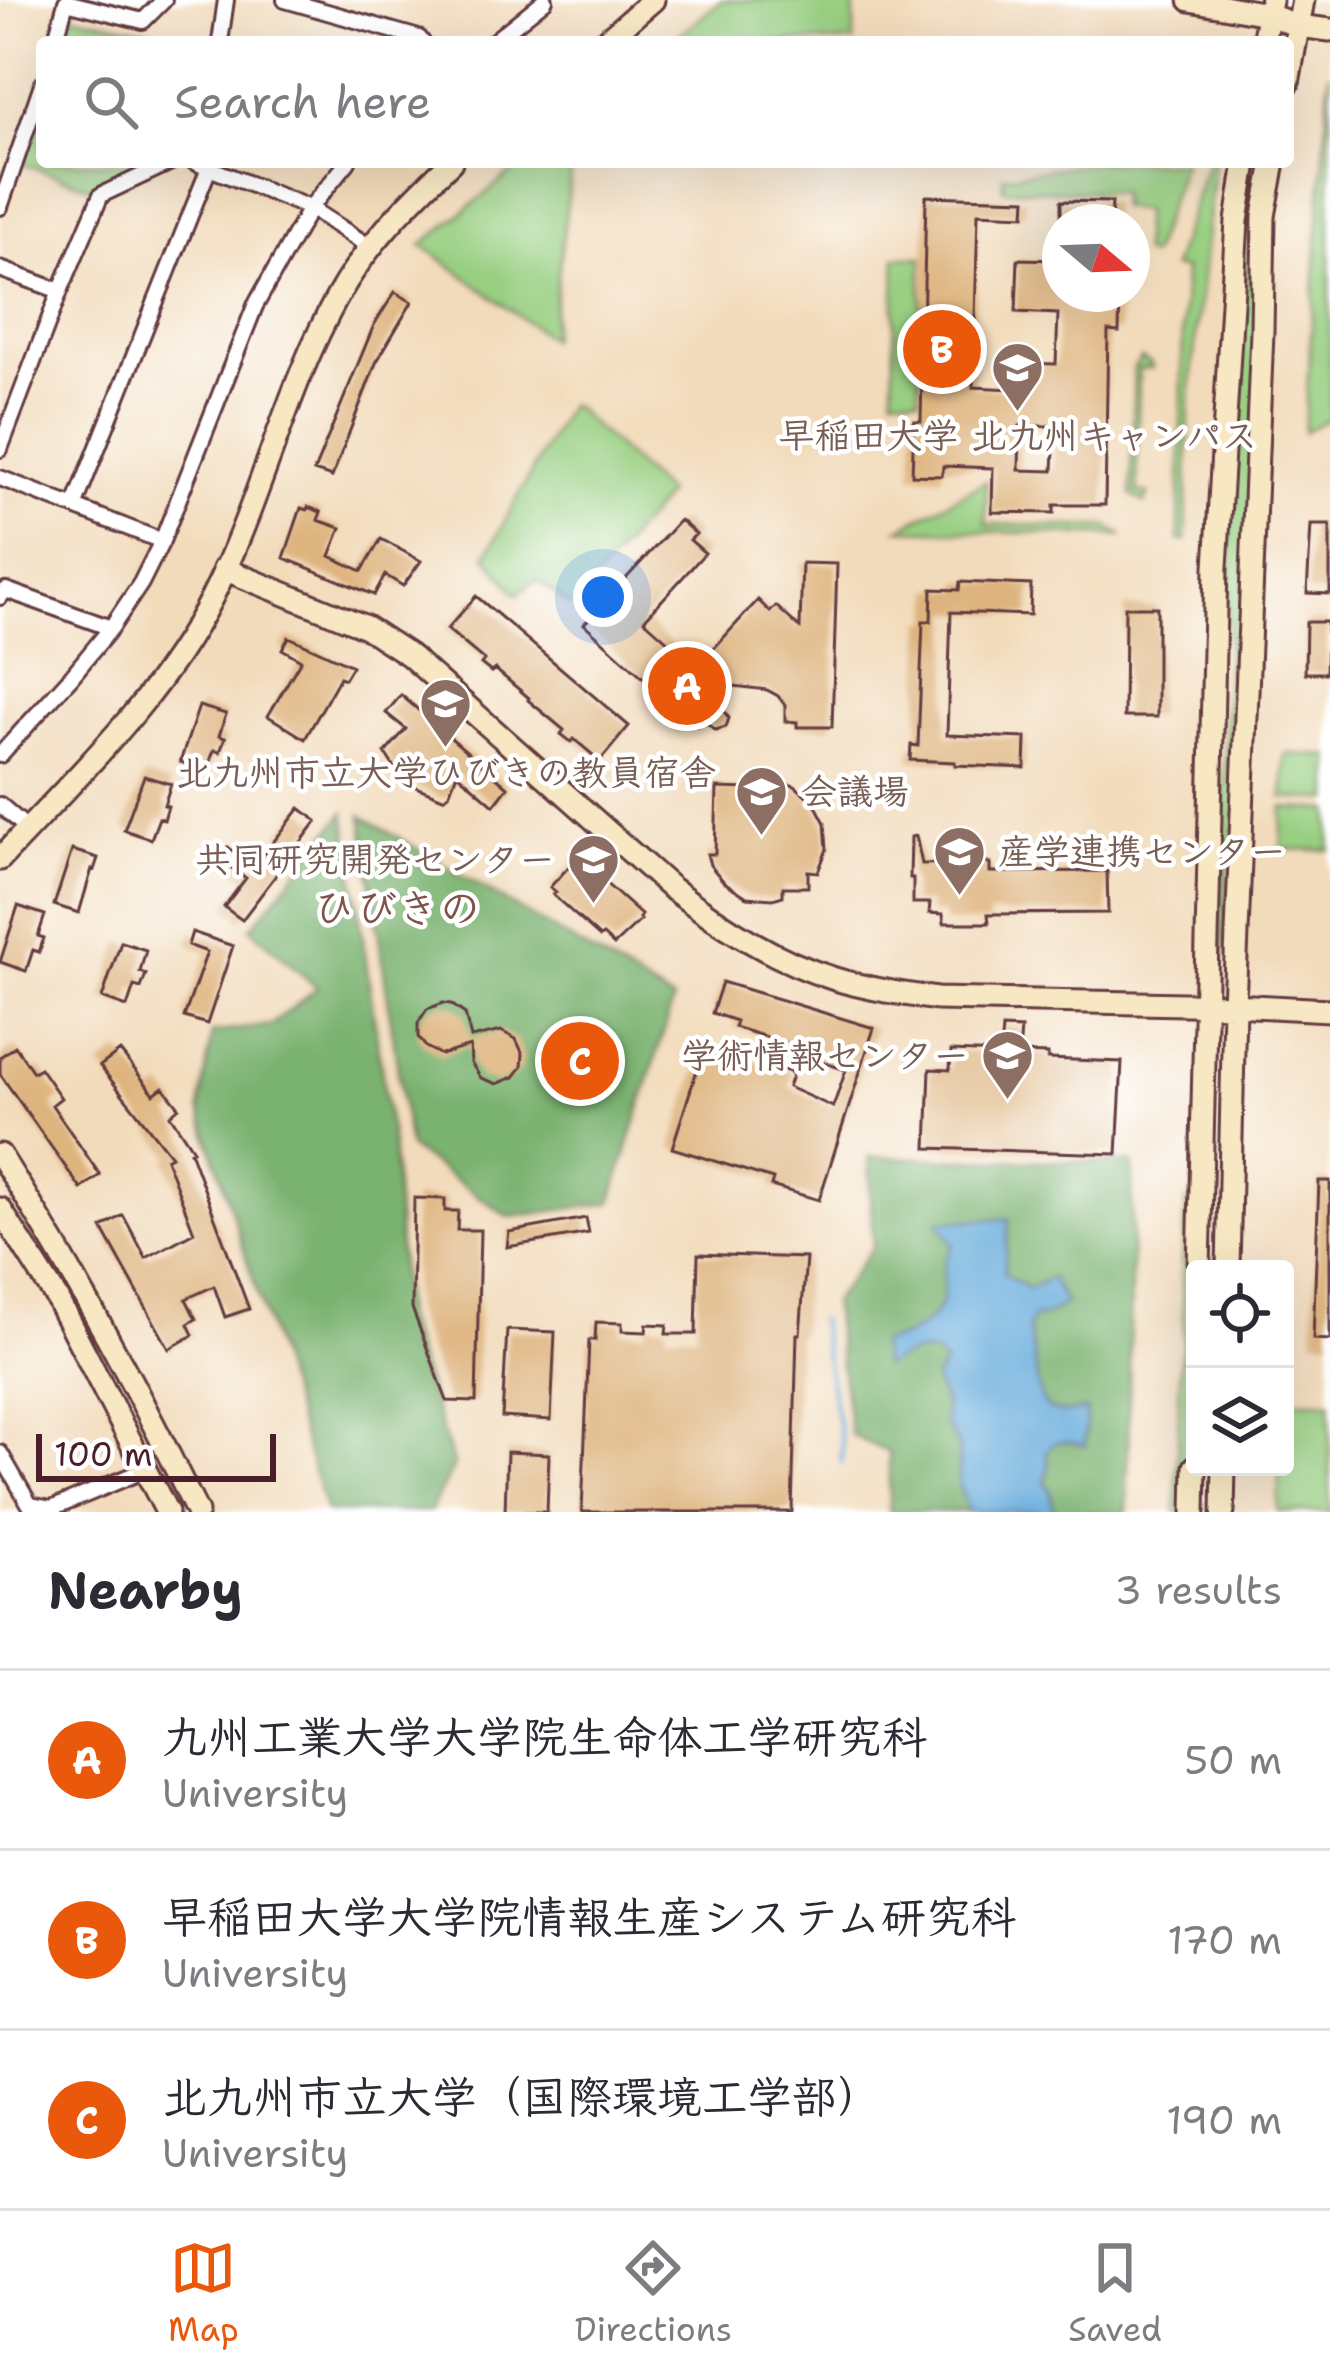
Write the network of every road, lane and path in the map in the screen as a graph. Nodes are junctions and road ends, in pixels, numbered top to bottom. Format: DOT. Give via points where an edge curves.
graph roads {
  1 [pos="164,0"];
  2 [pos="226,0"];
  3 [pos="285,0"];
  4 [pos="545,0"];
  5 [pos="652,0"];
  6 [pos="1190,0"];
  7 [pos="1303,0"];
  8 [pos="66,1"];
  9 [pos="1269,7"];
  10 [pos="1298,26"];
  11 [pos="1330,30"];
  12 [pos="57,36"];
  13 [pos="221,36"];
  14 [pos="412,36"];
  15 [pos="500,36"];
  16 [pos="609,36"];
  17 [pos="1294,49"];
  18 [pos="36,98"];
  19 [pos="6,168"];
  20 [pos="158,168"];
  21 [pos="201,168"];
  22 [pos="210,168"];
  23 [pos="343,168"];
  24 [pos="445,168"];
  25 [pos="1245,168"];
  26 [pos="1273,168"];
  27 [pos="0,207"];
  28 [pos="310,208"];
  29 [pos="370,248"];
  30 [pos="0,269"];
  31 [pos="60,291"];
  32 [pos="0,448"];
  33 [pos="0,478"];
  34 [pos="74,508"];
  35 [pos="162,541"];
  36 [pos="224,569"];
  37 [pos="2,592"];
  38 [pos="111,628"];
  39 [pos="0,755"];
  40 [pos="0,805"];
  41 [pos="28,829"];
  42 [pos="0,859"];
  43 [pos="1203,1005"];
  44 [pos="1234,1005"];
  45 [pos="1330,1010"];
  46 [pos="0,1155"];
  47 [pos="0,1208"];
  48 [pos="1199,1260"];
  49 [pos="1228,1260"];
  50 [pos="0,1453"];
  51 [pos="145,1470"];
  52 [pos="1195,1476"];
  53 [pos="1224,1476"];
  54 [pos="167,1512"];
  55 [pos="197,1512"];
  56 [pos="1194,1512"];
  57 [pos="1223,1512"];
  1 -- 8 [label="street" via="143,21"];
  2 -- 13 [label="street"];
  3 -- 14 [label="street"];
  4 -- 15 [label="street"];
  5 -- 16 [label="street"];
  6 -- 9 [label="street"];
  7 -- 10 [label="street"];
  8 -- 12 [label="street"];
  9 -- 10 [label="street"];
  10 -- 11 [label="street"];
  10 -- 17 [label="street"];
  18 -- 19 [label="street"];
  19 -- 27 [label="street"];
  20 -- 31 [label="street" via="101,195"];
  21 -- 34 [label="street"];
  22 -- 28 [label="street"];
  23 -- 28 [label="street"];
  24 -- 29 [label="street"];
  25 -- 43 [label="street" via="1216,567"];
  26 -- 44 [label="street" via="1264,216"];
  28 -- 29 [label="street"];
  28 -- 35 [label="street" via="255,306"];
  29 -- 36 [label="street" via="318,336"];
  30 -- 31 [label="street"];
  31 -- 32 [label="street"];
  33 -- 34 [label="street"];
  34 -- 35 [label="street"];
  35 -- 38 [label="street"];
  36 -- 41 [label="street" via="142,705"];
  36 -- 43 [label="street" via="366,627 410,656 670,887 794,963 937,999"];
  37 -- 38 [label="street"];
  38 -- 39 [label="street"];
  40 -- 41 [label="street"];
  41 -- 42 [label="street"];
  43 -- 44 [label="street"];
  43 -- 48 [label="street"];
  44 -- 45 [label="street"];
  44 -- 49 [label="street"];
  46 -- 55 [label="street" via="140,1393"];
  47 -- 51 [label="street"];
  50 -- 51 [label="street" via="30,1505 51,1509"];
  51 -- 54 [label="street"];
  52 -- 56 [label="street"];
  53 -- 57 [label="street"];
}
